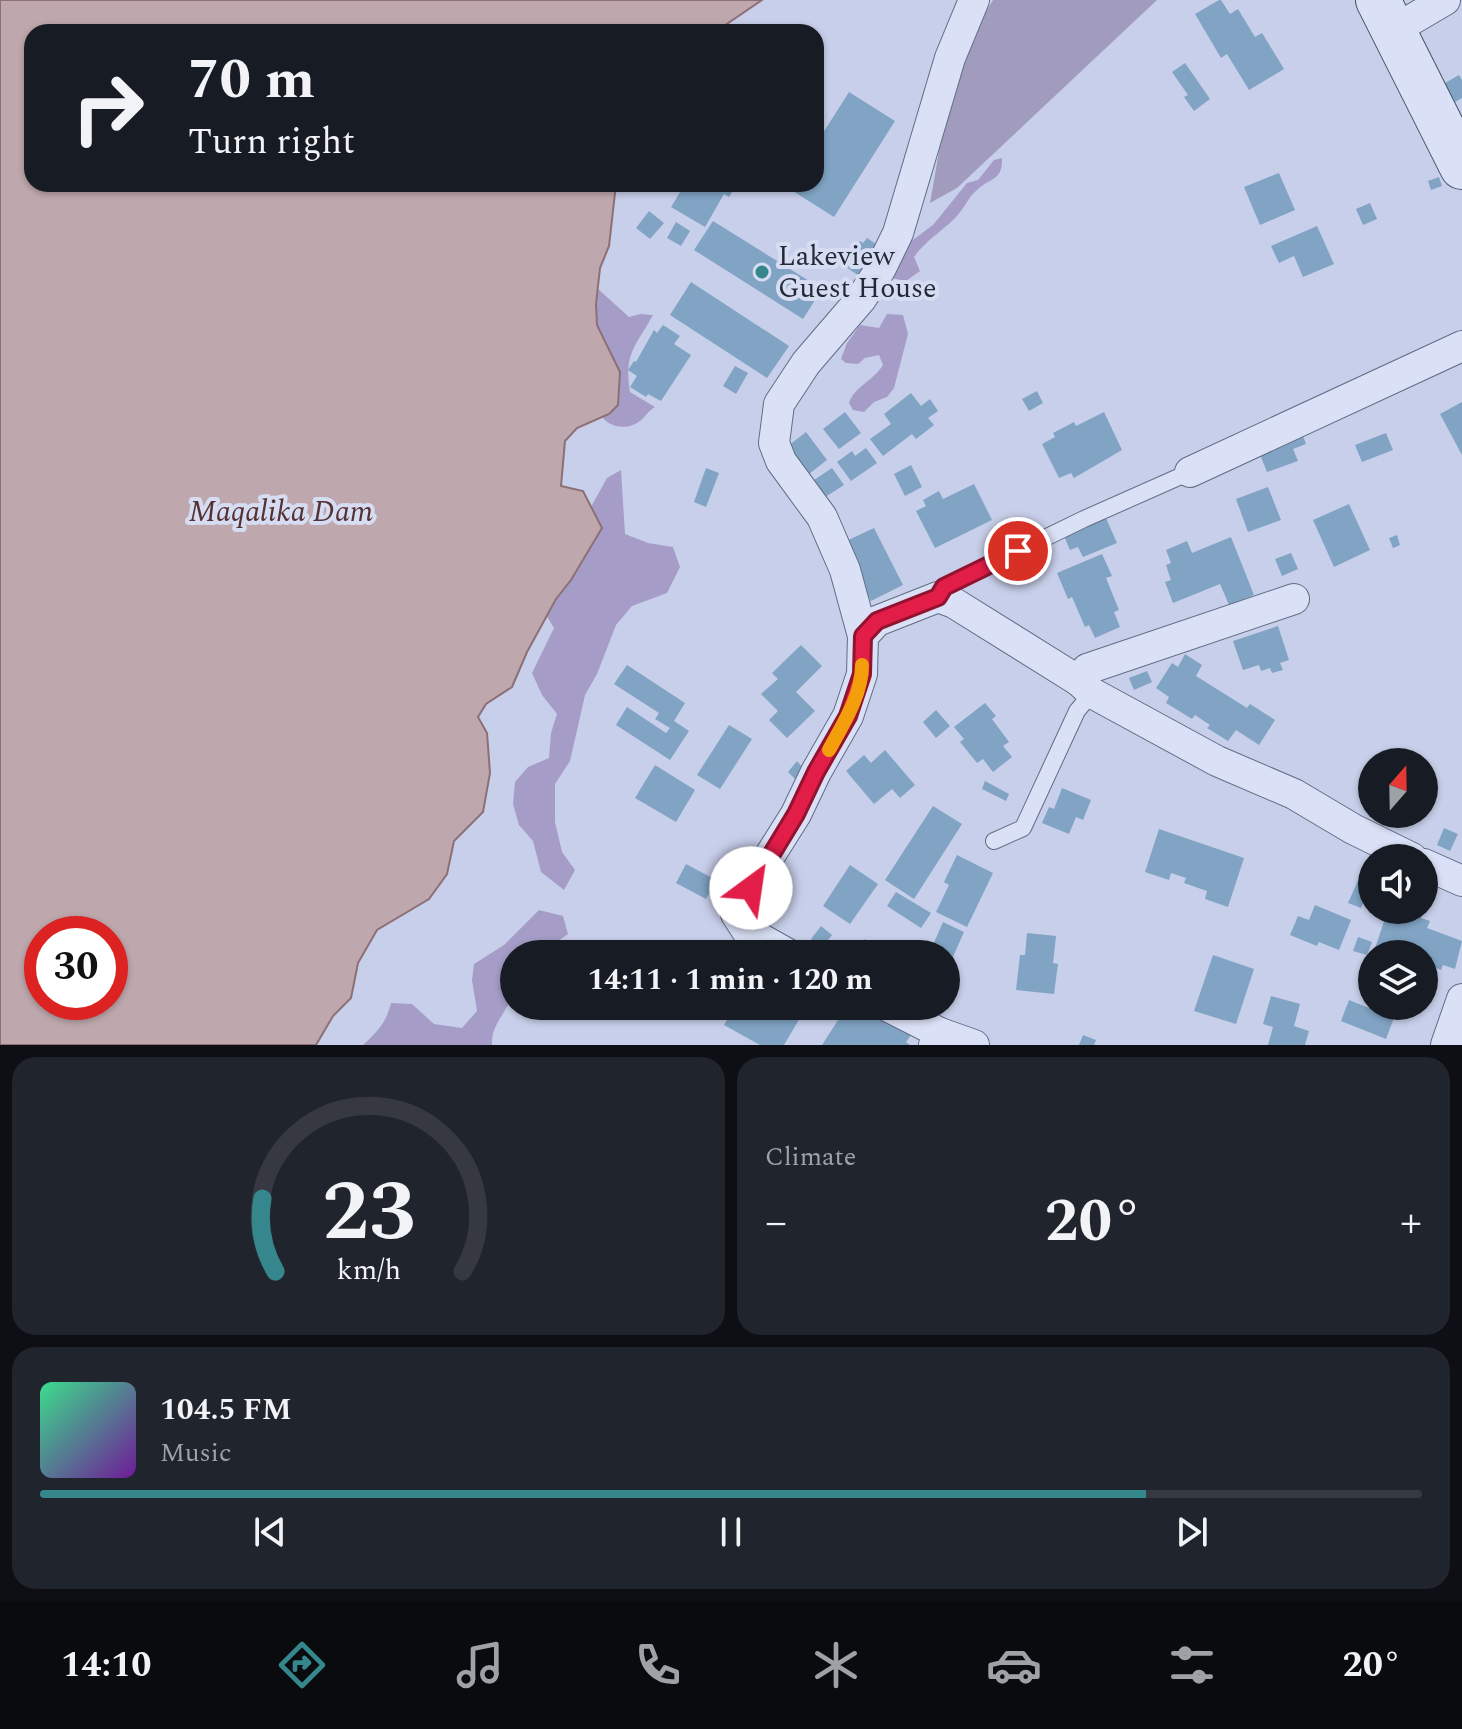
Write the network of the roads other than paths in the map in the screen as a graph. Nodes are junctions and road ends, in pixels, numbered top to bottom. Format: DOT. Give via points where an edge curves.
graph roads {
  1 [pos="974,0"];
  2 [pos="1445,0"];
  3 [pos="1386,15"];
  4 [pos="1462,167"];
  5 [pos="1462,346"];
  6 [pos="1190,472"];
  7 [pos="938,597"];
  8 [pos="1294,599"];
  9 [pos="863,636"];
  10 [pos="1086,687"];
  11 [pos="994,841"];
  12 [pos="1384,844"];
  13 [pos="1438,870"];
  14 [pos="1462,881"];
  15 [pos="763,940"];
  16 [pos="1462,999"];
  17 [pos="908,1020"];
  18 [pos="937,1039"];
  19 [pos="974,1045"];
  20 [pos="1446,1045"];
  1 -- 9 [label="street" via="950,58 898,233 861,299 779,404 774,443 822,517 845,570"];
  2 -- 3 [label="street"];
  3 -- 4 [label="main road"];
  5 -- 6 [label="street"];
  6 -- 7 [label="lane" via="944,587"];
  7 -- 9 [label="street" via="877,621"];
  7 -- 10 [label="street"];
  8 -- 10 [label="street" via="1087,669"];
  9 -- 15 [label="street" via="862,674 848,716 736,914 747,931"];
  10 -- 11 [label="lane" via="1023,828"];
  10 -- 12 [label="street" via="1217,761 1294,794"];
  13 -- 14 [label="street"];
  16 -- 20 [label="street"];
  17 -- 18 [label="street"];
  18 -- 19 [label="street"];
}
